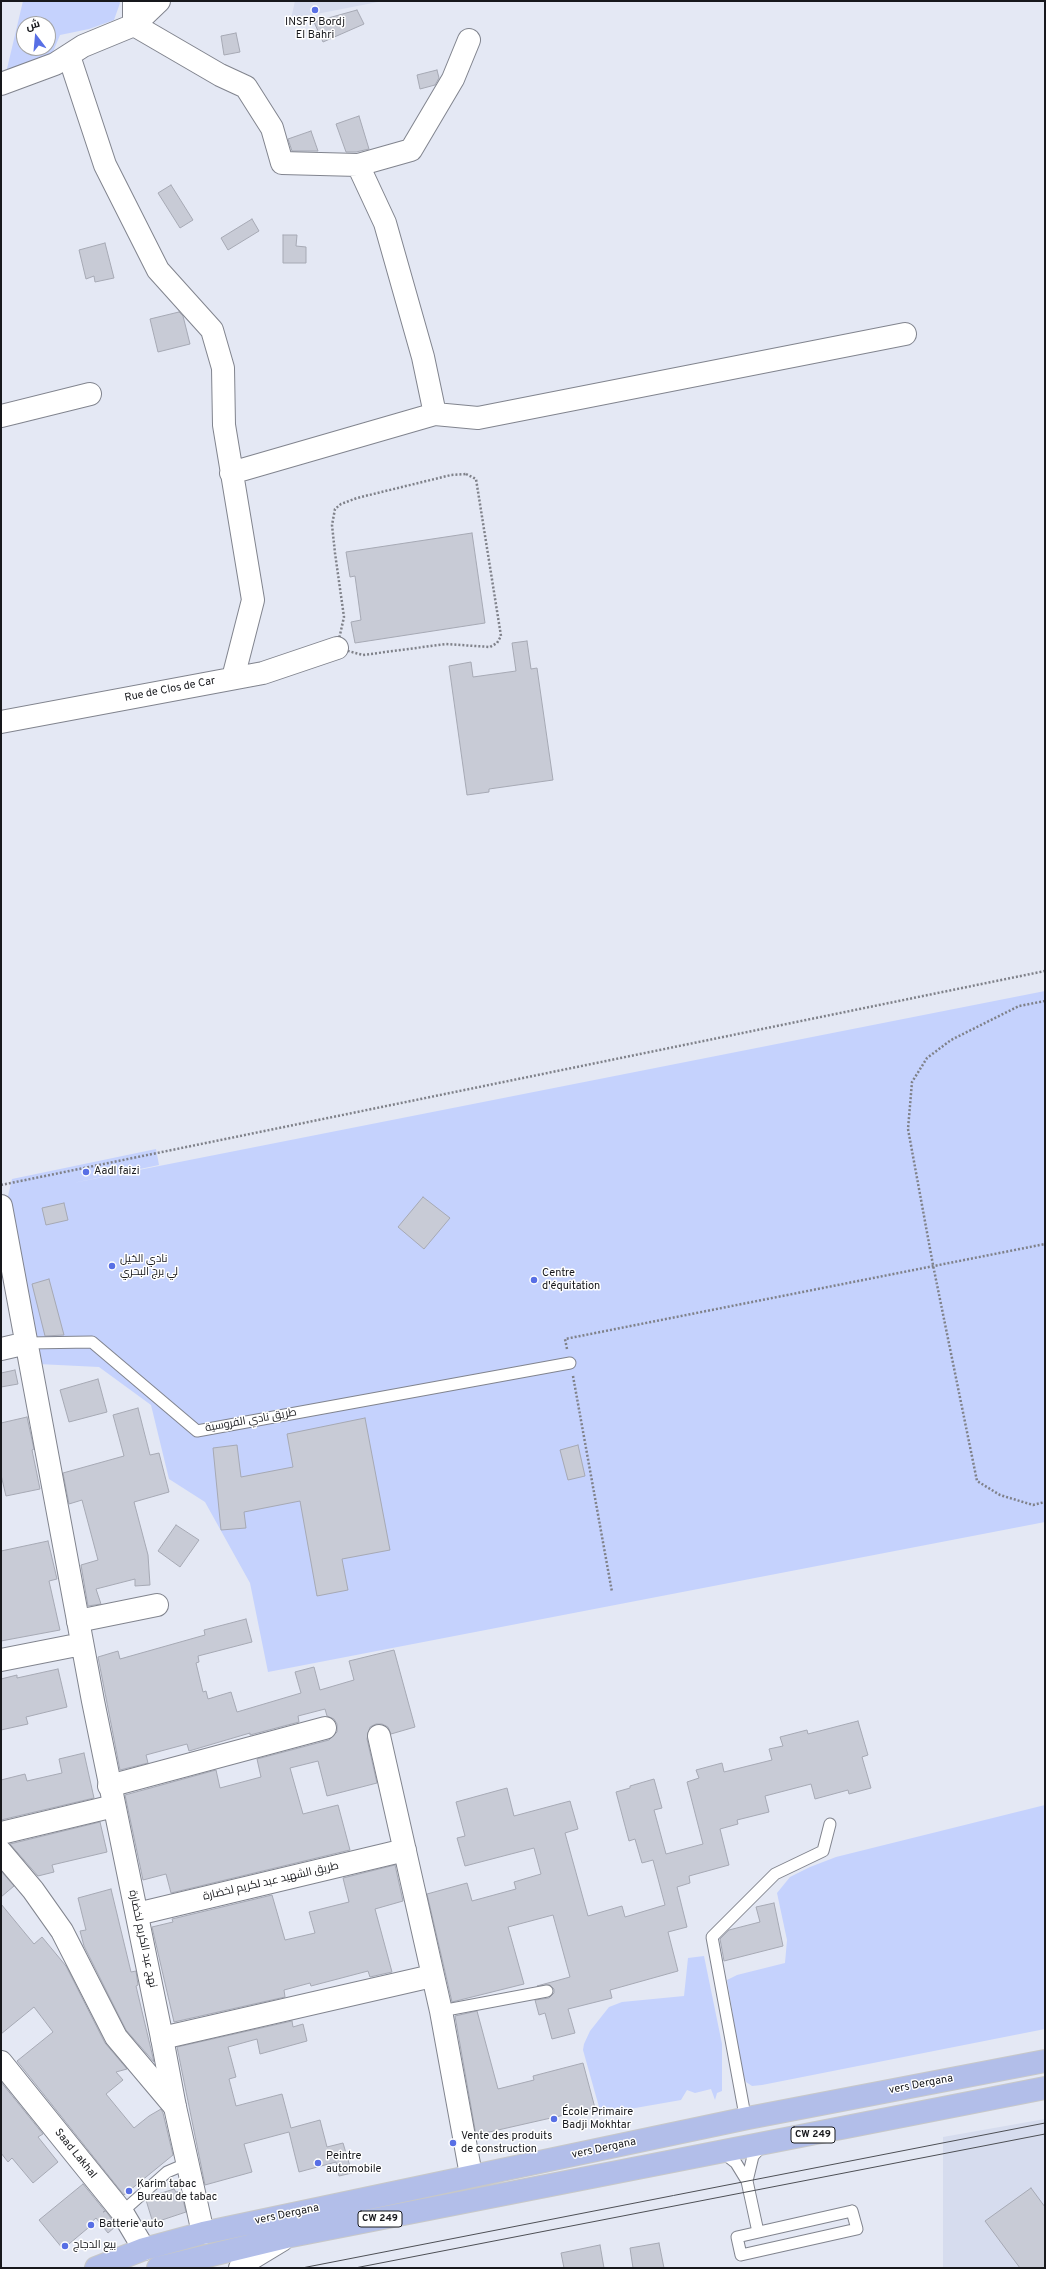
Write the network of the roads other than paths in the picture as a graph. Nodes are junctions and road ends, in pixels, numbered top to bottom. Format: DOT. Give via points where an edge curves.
graph roads {
  1 [pos="134,1"];
  2 [pos="159,1"];
  3 [pos="134,25"];
  4 [pos="469,40"];
  5 [pos="69,56"];
  6 [pos="1,84"];
  7 [pos="358,165"];
  8 [pos="904,334"];
  9 [pos="90,394"];
  10 [pos="435,414"];
  11 [pos="1,416"];
  12 [pos="231,473"];
  13 [pos="337,648"];
  14 [pos="233,678"];
  15 [pos="1,722"];
  16 [pos="1,1206"];
  17 [pos="27,1343"];
  18 [pos="1,1349"];
  19 [pos="570,1363"];
  20 [pos="157,1605"];
  21 [pos="78,1621"];
  22 [pos="82,1644"];
  23 [pos="1,1660"];
  24 [pos="325,1728"];
  25 [pos="379,1736"];
  26 [pos="112,1796"];
  27 [pos="830,1824"];
  28 [pos="1,1833"];
  29 [pos="405,1850"];
  30 [pos="1,1852"];
  31 [pos="137,1914"];
  32 [pos="432,1976"];
  33 [pos="547,1991"];
  34 [pos="441,2011"];
  35 [pos="162,2038"];
  36 [pos="1045,2061"];
  37 [pos="1,2062"];
  38 [pos="1045,2088"];
  39 [pos="866,2096"];
  40 [pos="174,2107"];
  41 [pos="748,2118"];
  42 [pos="866,2125"];
  43 [pos="626,2144"];
  44 [pos="763,2144"];
  45 [pos="722,2152"];
  46 [pos="188,2163"];
  47 [pos="628,2169"];
  48 [pos="471,2175"];
  49 [pos="747,2181"];
  50 [pos="122,2212"];
  51 [pos="758,2232"];
  52 [pos="203,2233"];
  53 [pos="286,2237"];
  54 [pos="144,2249"];
  55 [pos="190,2265"];
  56 [pos="96,2268"];
  57 [pos="158,2268"];
  58 [pos="240,2268"];
  1 -- 3 [label="street"];
  2 -- 3 [label="street"];
  3 -- 5 [label="street" via="83,46"];
  3 -- 7 [label="street" via="220,75 246,87 272,128 282,162"];
  4 -- 7 [label="street" via="453,78 411,150"];
  5 -- 6 [label="street" via="55,64"];
  5 -- 12 [label="street" via="105,165 158,270 212,330 223,368 224,425"];
  7 -- 10 [label="street" via="385,223 423,357"];
  8 -- 10 [label="street" via="478,418"];
  9 -- 11 [label="street"];
  10 -- 12 [label="street"];
  12 -- 14 [label="street" via="252,600"];
  13 -- 14 [label="street, Rue de Clos de Car" via="263,673"];
  14 -- 15 [label="street, Rue de Clos de Car"];
  16 -- 17 [label="street"];
  17 -- 18 [label="street"];
  17 -- 19 [label="lane, طريق نادي الفروسية" via="92,1342 196,1431"];
  17 -- 21 [label="street, نهج عبد الكريم لخضارة"];
  20 -- 21 [label="street"];
  21 -- 22 [label="street, نهج عبد الكريم لخضارة"];
  22 -- 23 [label="street"];
  22 -- 26 [label="street, نهج عبد الكريم لخضارة"];
  24 -- 26 [label="street"];
  25 -- 29 [label="street"];
  26 -- 28 [label="street"];
  26 -- 31 [label="street, نهج عبد الكريم لخضارة"];
  27 -- 41 [label="lane" via="822,1851 775,1874 712,1937 744,2110"];
  29 -- 31 [label="street, طريق الشهيد عبد لكريم لخضارة"];
  29 -- 32 [label="street"];
  30 -- 40 [label="street" via="33,1890 62,1931 116,2037"];
  31 -- 35 [label="street, نهج عبد الكريم لخضارة"];
  32 -- 34 [label="street"];
  32 -- 35 [label="street"];
  33 -- 34 [label="lane"];
  34 -- 48 [label="street"];
  35 -- 40 [label="street, نهج عبد الكريم لخضارة"];
  36 -- 39 [label="main road, vers Dergana"];
  37 -- 50 [label="street, Saad Lakhal"];
  38 -- 42 [label="main road, CW 249"];
  39 -- 41 [label="main road, vers Dergana"];
  39 -- 42 [label="main road" via="860,2111"];
  40 -- 46 [label="street, نهج عبد الكريم لخضارة"];
  41 -- 43 [label="main road, vers Dergana"];
  42 -- 44 [label="main road, CW 249"];
  43 -- 47 [label="main road" via="634,2156"];
  43 -- 48 [label="main road, vers Dergana"];
  44 -- 45 [label="main road, CW 249"];
  44 -- 49 [label="lane" via="753,2156"];
  45 -- 47 [label="main road, CW 249"];
  45 -- 49 [label="lane" via="736,2163"];
  46 -- 50 [label="lane" via="167,2172"];
  46 -- 52 [label="street, نهج عبد الكريم لخضارة"];
  47 -- 53 [label="main road, CW 249"];
  48 -- 52 [label="main road, vers Dergana"];
  49 -- 51 [label="lane"];
  50 -- 54 [label="street, Saad Lakhal"];
  51 -- 51 [label="lane" via="737,2238 741,2255 857,2229 852,2211"];
  52 -- 54 [label="main road, vers Dergana"];
  53 -- 55 [label="main road, CW 249"];
  53 -- 58 [label="street"];
  54 -- 56 [label="main road, vers Dergana"];
  55 -- 57 [label="main road, CW 249"];
}
